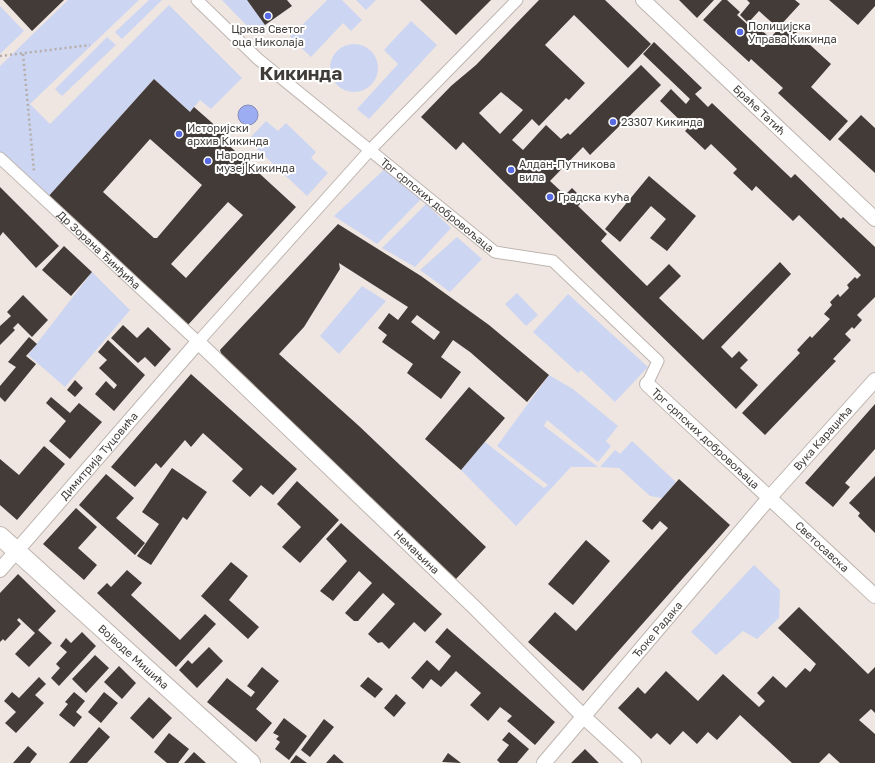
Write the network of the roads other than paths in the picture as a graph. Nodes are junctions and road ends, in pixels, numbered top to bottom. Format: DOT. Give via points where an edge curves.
graph roads {
  1 [pos="197,0"];
  2 [pos="517,0"];
  3 [pos="643,0"];
  4 [pos="370,150"];
  5 [pos="0,158"];
  6 [pos="875,219"];
  7 [pos="198,342"];
  8 [pos="875,380"];
  9 [pos="647,384"];
  10 [pos="770,497"];
  11 [pos="0,536"];
  12 [pos="16,552"];
  13 [pos="0,570"];
  14 [pos="875,596"];
  15 [pos="584,717"];
  16 [pos="251,763"];
  17 [pos="544,763"];
  18 [pos="634,763"];
  1 -- 4 [label="street, Трг српских добровољаца" via="258,59"];
  2 -- 4 [label="street, Трг српских добровољаца"];
  3 -- 6 [label="street, Браће Татић"];
  4 -- 7 [label="street, Трг српских добровољаца"];
  4 -- 9 [label="street, Трг српских добровољаца" via="495,252 553,260 658,361"];
  5 -- 7 [label="street, Др Зорана Ђинђића"];
  7 -- 12 [label="street, Димитрија Туцовића"];
  7 -- 15 [label="street, Немањина" via="474,607"];
  8 -- 10 [label="street, Вука Караџића"];
  9 -- 10 [label="street, Трг српских добровољаца"];
  10 -- 14 [label="street, Светосавска"];
  10 -- 15 [label="street, Ђоке Радака"];
  11 -- 12 [label="street, Војводе Мишића"];
  12 -- 13 [label="street, Димитрија Туцовића"];
  12 -- 16 [label="street, Војводе Мишића"];
  15 -- 17 [label="street, Ђоке Радака"];
  15 -- 18 [label="street, Немањина"];
}
